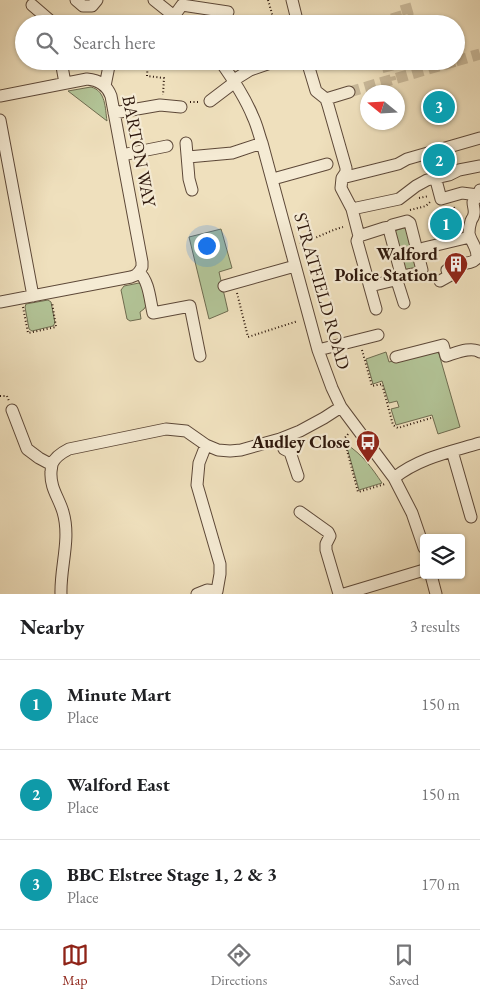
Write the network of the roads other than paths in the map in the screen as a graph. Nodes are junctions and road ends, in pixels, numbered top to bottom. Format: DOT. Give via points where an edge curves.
graph roads {
  1 [pos="76,0"];
  2 [pos="97,0"];
  3 [pos="154,0"];
  4 [pos="292,0"];
  5 [pos="32,4"];
  6 [pos="228,12"];
  7 [pos="44,15"];
  8 [pos="173,15"];
  9 [pos="175,15"];
  10 [pos="296,15"];
  11 [pos="63,70"];
  12 [pos="108,70"];
  13 [pos="226,70"];
  14 [pos="250,70"];
  15 [pos="310,70"];
  16 [pos="234,81"];
  17 [pos="65,84"];
  18 [pos="105,86"];
  19 [pos="349,92"];
  20 [pos="0,96"];
  21 [pos="326,99"];
  22 [pos="210,101"];
  23 [pos="181,106"];
  24 [pos="114,113"];
  25 [pos="0,120"];
  26 [pos="480,138"];
  27 [pos="186,143"];
  28 [pos="262,144"];
  29 [pos="166,146"];
  30 [pos="122,155"];
  31 [pos="188,157"];
  32 [pos="4,163"];
  33 [pos="327,164"];
  34 [pos="480,166"];
  35 [pos="342,178"];
  36 [pos="273,179"];
  37 [pos="432,182"];
  38 [pos="192,190"];
  39 [pos="479,192"];
  40 [pos="352,209"];
  41 [pos="390,227"];
  42 [pos="359,236"];
  43 [pos="470,237"];
  44 [pos="418,252"];
  45 [pos="295,266"];
  46 [pos="139,272"];
  47 [pos="401,277"];
  48 [pos="440,281"];
  49 [pos="230,285"];
  50 [pos="370,286"];
  51 [pos="27,297"];
  52 [pos="0,302"];
  53 [pos="404,303"];
  54 [pos="376,309"];
  55 [pos="378,335"];
  56 [pos="318,350"];
  57 [pos="480,352"];
  58 [pos="200,356"];
  59 [pos="396,357"];
  60 [pos="341,407"];
  61 [pos="12,410"];
  62 [pos="280,439"];
  63 [pos="480,443"];
  64 [pos="206,445"];
  65 [pos="452,451"];
  66 [pos="52,465"];
  67 [pos="298,476"];
  68 [pos="395,480"];
  69 [pos="300,512"];
  70 [pos="471,517"];
  71 [pos="420,536"];
  72 [pos="420,571"];
  73 [pos="433,579"];
  74 [pos="219,592"];
  75 [pos="61,594"];
  76 [pos="197,594"];
  77 [pos="339,594"];
  78 [pos="344,594"];
  79 [pos="436,594"];
  1 -- 2 [label="street" via="83,6 92,6"];
  3 -- 8 [label="street"];
  4 -- 10 [label="street"];
  5 -- 7 [label="street"];
  6 -- 9 [label="street" via="182,5"];
  11 -- 17 [label="street"];
  12 -- 18 [label="street"];
  13 -- 16 [label="street, STRATFIELD ROAD"];
  14 -- 16 [label="street"];
  15 -- 21 [label="street" via="316,91"];
  16 -- 22 [label="street"];
  16 -- 28 [label="street, STRATFIELD ROAD" via="253,117"];
  17 -- 18 [label="street, BARTON WAY" via="94,80"];
  17 -- 20 [label="street, BARTON WAY"];
  18 -- 24 [label="street, BARTON WAY" via="111,96"];
  19 -- 21 [label="street"];
  21 -- 35 [label="street" via="346,168"];
  23 -- 24 [label="street" via="162,105"];
  24 -- 30 [label="street, BARTON WAY"];
  25 -- 32 [label="street"];
  26 -- 35 [label="street"];
  27 -- 31 [label="street"];
  28 -- 31 [label="street" via="232,153"];
  28 -- 36 [label="street, STRATFIELD ROAD"];
  29 -- 30 [label="street"];
  30 -- 46 [label="street, BARTON WAY" via="142,262"];
  31 -- 38 [label="street"];
  32 -- 51 [label="street"];
  33 -- 36 [label="street"];
  34 -- 37 [label="street" via="459,170"];
  35 -- 40 [label="street" via="341,188"];
  36 -- 45 [label="street, STRATFIELD ROAD"];
  37 -- 39 [label="street" via="441,199"];
  37 -- 40 [label="street" via="416,186 399,199"];
  39 -- 43 [label="street" via="473,202 475,212 470,223"];
  40 -- 42 [label="street"];
  41 -- 42 [label="street"];
  41 -- 44 [label="street" via="407,221 410,223"];
  41 -- 47 [label="street"];
  42 -- 50 [label="street" via="357,241"];
  43 -- 44 [label="street"];
  43 -- 48 [label="street" via="478,253 476,260 448,269 449,276"];
  44 -- 47 [label="street" via="422,272"];
  45 -- 49 [label="street"];
  45 -- 56 [label="street, STRATFIELD ROAD"];
  46 -- 51 [label="street" via="136,276"];
  46 -- 58 [label="street, BARTON WAY" via="145,281 153,313 190,306"];
  47 -- 50 [label="street"];
  47 -- 53 [label="street" via="398,284"];
  50 -- 54 [label="street"];
  51 -- 52 [label="street"];
  55 -- 56 [label="street"];
  56 -- 60 [label="street, STRATFIELD ROAD"];
  57 -- 59 [label="street" via="473,349 446,356 443,345"];
  60 -- 62 [label="street"];
  60 -- 68 [label="street, STRATFIELD ROAD"];
  61 -- 66 [label="street" via="27,449"];
  62 -- 64 [label="street" via="230,451"];
  62 -- 67 [label="street" via="290,452"];
  63 -- 65 [label="street"];
  64 -- 66 [label="street" via="186,431 166,429 69,449 61,453"];
  64 -- 74 [label="street" via="199,463 197,486 220,564"];
  65 -- 68 [label="street" via="415,464"];
  65 -- 70 [label="street"];
  66 -- 75 [label="street" via="51,482 64,513 66,535"];
  68 -- 71 [label="street, STRATFIELD ROAD"];
  69 -- 77 [label="street" via="330,536 326,550"];
  72 -- 78 [label="street"];
  73 -- 79 [label="street"];
  74 -- 76 [label="street" via="207,590"];
}
